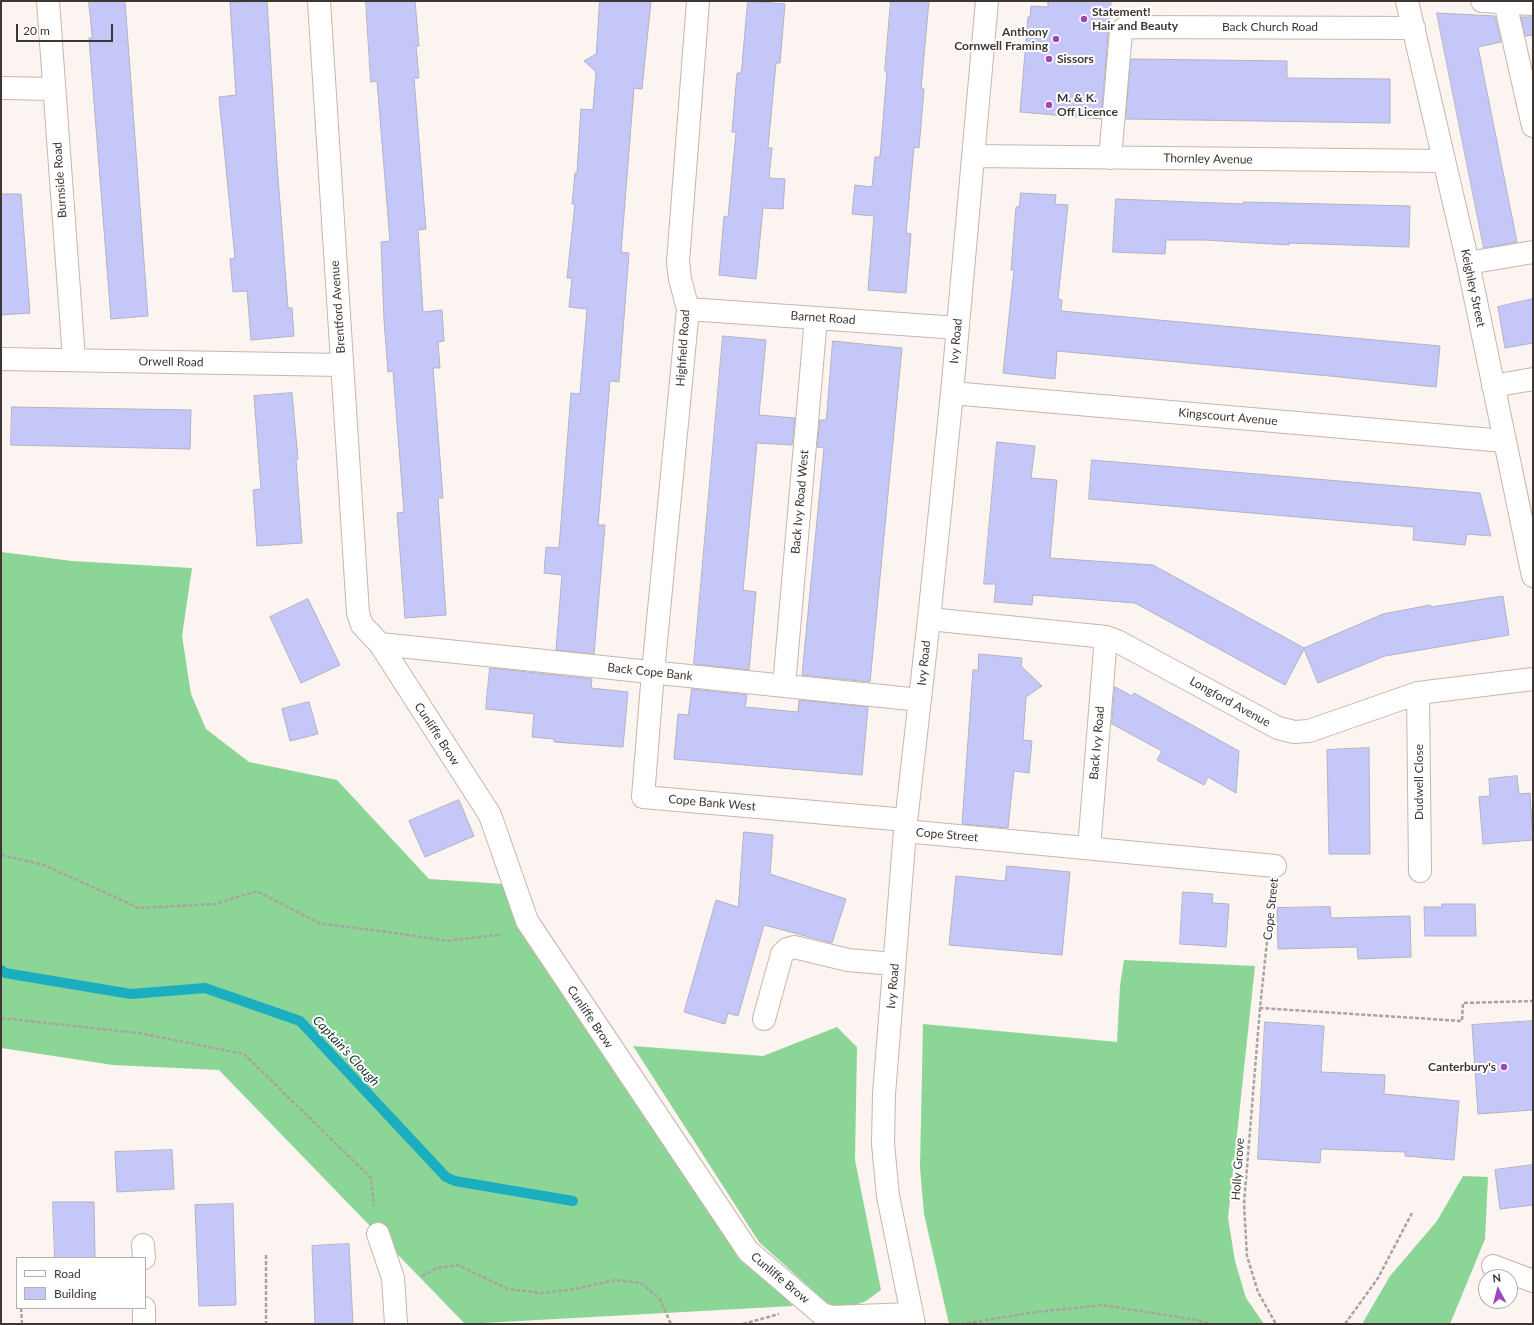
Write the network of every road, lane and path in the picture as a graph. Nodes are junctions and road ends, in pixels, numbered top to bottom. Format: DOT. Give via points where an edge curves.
graph roads {
  1 [pos="48,1"];
  2 [pos="319,1"];
  3 [pos="698,1"];
  4 [pos="986,1"];
  5 [pos="1407,1"];
  6 [pos="1482,1"];
  7 [pos="1505,2"];
  8 [pos="1533,4"];
  9 [pos="1414,28"];
  10 [pos="1,88"];
  11 [pos="54,88"];
  12 [pos="1533,126"];
  13 [pos="973,156"];
  14 [pos="1110,158"];
  15 [pos="1444,161"];
  16 [pos="1533,252"];
  17 [pos="1468,263"];
  18 [pos="688,308"];
  19 [pos="816,318"];
  20 [pos="958,328"];
  21 [pos="1,359"];
  22 [pos="74,360"];
  23 [pos="341,365"];
  24 [pos="1533,379"];
  25 [pos="1493,386"];
  26 [pos="952,393"];
  27 [pos="1504,441"];
  28 [pos="1533,576"];
  29 [pos="358,613"];
  30 [pos="929,619"];
  31 [pos="1106,637"];
  32 [pos="380,644"];
  33 [pos="653,672"];
  34 [pos="1533,679"];
  35 [pos="784,686"];
  36 [pos="1418,693"];
  37 [pos="920,700"];
  38 [pos="906,825"];
  39 [pos="1089,848"];
  40 [pos="1,855"];
  41 [pos="1275,866"];
  42 [pos="1420,871"];
  43 [pos="533,930"];
  44 [pos="894,964"];
  45 [pos="1533,1001"];
  46 [pos="1260,1008"];
  47 [pos="1,1018"];
  48 [pos="764,1019"];
  49 [pos="1412,1214"];
  50 [pos="378,1234"];
  51 [pos="266,1255"];
  52 [pos="1493,1266"];
  53 [pos="393,1278"];
  54 [pos="1533,1281"];
  55 [pos="21,1309"];
  56 [pos="144,1309"];
  57 [pos="913,1319"];
  58 [pos="22,1324"];
  59 [pos="144,1324"];
  60 [pos="266,1324"];
  61 [pos="396,1324"];
  62 [pos="671,1324"];
  63 [pos="961,1324"];
  64 [pos="1210,1324"];
  65 [pos="1276,1324"];
  66 [pos="1345,1324"];
  1 -- 11 [label="street, Burnside Road"];
  2 -- 23 [label="street, Brentford Avenue"];
  3 -- 18 [label="street, Highfield Road" via="678,262"];
  4 -- 13 [label="street, Ivy Road"];
  5 -- 9 [label="street, Keighley Street"];
  6 -- 7 [label="street"];
  7 -- 8 [label="street"];
  7 -- 12 [label="street"];
  9 -- 14 [label="street, Back Church Road" via="1126,27 1121,31"];
  9 -- 15 [label="street, Keighley Street"];
  10 -- 11 [label="street"];
  11 -- 22 [label="street, Burnside Road"];
  13 -- 14 [label="street, Thornley Avenue"];
  13 -- 20 [label="street, Ivy Road"];
  14 -- 15 [label="street, Thornley Avenue"];
  15 -- 17 [label="street, Keighley Street"];
  16 -- 17 [label="street"];
  17 -- 25 [label="street, Keighley Street"];
  18 -- 19 [label="street, Barnet Road"];
  18 -- 33 [label="street, Highfield Road"];
  19 -- 20 [label="street, Barnet Road"];
  19 -- 35 [label="street, Back Ivy Road West"];
  20 -- 26 [label="street, Ivy Road"];
  21 -- 22 [label="street, Orwell Road"];
  22 -- 23 [label="street, Orwell Road"];
  23 -- 29 [label="street, Brentford Avenue"];
  24 -- 25 [label="street"];
  25 -- 27 [label="street, Keighley Street"];
  26 -- 27 [label="street, Kingscourt Avenue"];
  26 -- 30 [label="street, Ivy Road"];
  27 -- 28 [label="street, Keighley Street"];
  29 -- 32 [label="street, Cunliffe Brow" via="362,625"];
  30 -- 31 [label="street, Longford Avenue"];
  30 -- 37 [label="street, Ivy Road"];
  31 -- 36 [label="street, Longford Avenue" via="1118,641 1278,728 1294,732 1309,731"];
  31 -- 39 [label="street, Back Ivy Road"];
  32 -- 33 [label="street, Back Cope Bank"];
  32 -- 43 [label="street, Cunliffe Brow" via="490,815 527,921"];
  33 -- 35 [label="street, Back Cope Bank"];
  33 -- 38 [label="street, Cope Bank West" via="643,797"];
  34 -- 36 [label="street, Longford Avenue"];
  35 -- 37 [label="street, Back Cope Bank"];
  36 -- 42 [label="street, Dudwell Close"];
  37 -- 38 [label="street, Ivy Road"];
  38 -- 39 [label="street, Cope Street"];
  38 -- 44 [label="street, Ivy Road"];
  39 -- 41 [label="street, Cope Street"];
  40 -- 43 [label="path" via="44,865 140,908 215,904 256,891 321,924 448,941"];
  41 -- 46 [label="path, Cope Street"];
  43 -- 57 [label="street, Cunliffe Brow" via="748,1251 822,1314 832,1317"];
  44 -- 48 [label="street" via="848,960 794,947 787,949 782,954"];
  44 -- 57 [label="street, Ivy Road" via="884,1094 883,1144 888,1196"];
  45 -- 46 [label="path" via="1463,1003 1462,1021"];
  46 -- 65 [label="path, Holly Grove" via="1244,1204 1248,1256 1258,1292"];
  47 -- 50 [label="path" via="139,1033 244,1054 371,1178"];
  49 -- 66 [label="path" via="1378,1278"];
  50 -- 53 [label="street"];
  51 -- 60 [label="path"];
  52 -- 54 [label="street"];
  53 -- 61 [label="street"];
  53 -- 62 [label="path" via="419,1277 437,1268 458,1265 508,1289 543,1293 615,1280 641,1283 660,1299"];
  55 -- 58 [label="path"];
  56 -- 59 [label="street"];
  63 -- 64 [label="path" via="1036,1312 1102,1306"];
}
